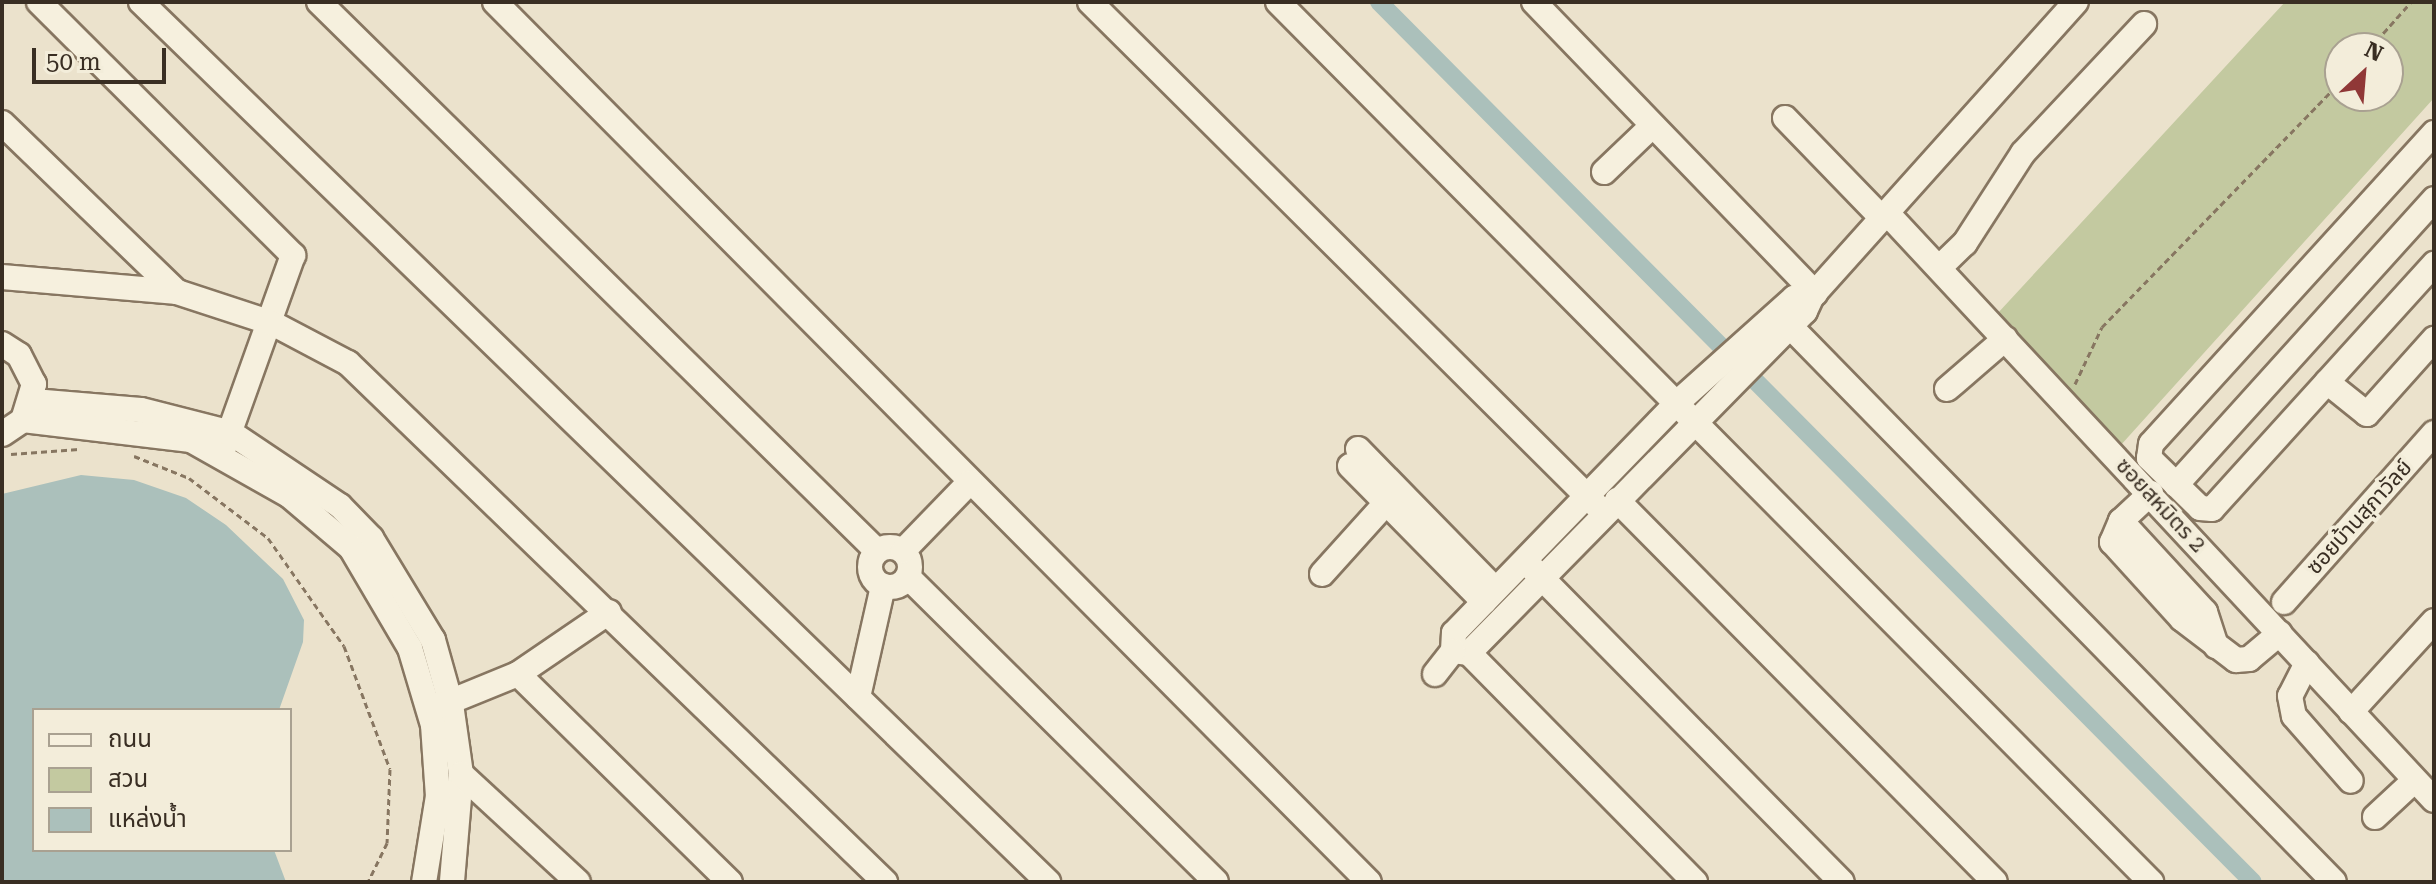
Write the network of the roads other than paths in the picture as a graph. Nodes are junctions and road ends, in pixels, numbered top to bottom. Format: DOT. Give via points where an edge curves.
graph roads {
  1 [pos="39,2"];
  2 [pos="319,2"];
  3 [pos="495,2"];
  4 [pos="1090,2"];
  5 [pos="1278,2"];
  6 [pos="1534,2"];
  7 [pos="2076,2"];
  8 [pos="150,5"];
  9 [pos="2144,24"];
  10 [pos="1785,118"];
  11 [pos="2,123"];
  12 [pos="1652,126"];
  13 [pos="2429,148"];
  14 [pos="1604,172"];
  15 [pos="2434,199"];
  16 [pos="1884,216"];
  17 [pos="2434,264"];
  18 [pos="1939,268"];
  19 [pos="2,277"];
  20 [pos="177,292"];
  21 [pos="1813,294"];
  22 [pos="272,323"];
  23 [pos="1775,328"];
  24 [pos="2005,339"];
  25 [pos="2434,339"];
  26 [pos="2,344"];
  27 [pos="2327,382"];
  28 [pos="1947,389"];
  29 [pos="28,411"];
  30 [pos="1686,411"];
  31 [pos="2434,433"];
  32 [pos="2,434"];
  33 [pos="226,443"];
  34 [pos="969,483"];
  35 [pos="2176,485"];
  36 [pos="2151,493"];
  37 [pos="1386,503"];
  38 [pos="1603,503"];
  39 [pos="877,551"];
  40 [pos="903,551"];
  41 [pos="1524,561"];
  42 [pos="1322,574"];
  43 [pos="908,577"];
  44 [pos="1542,578"];
  45 [pos="883,586"];
  46 [pos="1490,596"];
  47 [pos="2284,602"];
  48 [pos="609,612"];
  49 [pos="2434,621"];
  50 [pos="2280,633"];
  51 [pos="1461,652"];
  52 [pos="2307,663"];
  53 [pos="518,674"];
  54 [pos="1435,674"];
  55 [pos="858,697"];
  56 [pos="440,706"];
  57 [pos="2351,712"];
  58 [pos="461,774"];
  59 [pos="2415,780"];
  60 [pos="2351,781"];
  61 [pos="2434,800"];
  62 [pos="2375,817"];
  63 [pos="424,882"];
  64 [pos="452,882"];
  65 [pos="578,882"];
  66 [pos="730,882"];
  67 [pos="885,882"];
  68 [pos="1048,882"];
  69 [pos="1216,882"];
  70 [pos="1369,882"];
  71 [pos="1695,882"];
  72 [pos="1842,882"];
  73 [pos="1995,882"];
  74 [pos="2151,882"];
  75 [pos="2334,882"];
  1 -- 22 [label="street" via="293,255"];
  2 -- 39 [label="street"];
  3 -- 34 [label="street"];
  4 -- 38 [label="street"];
  5 -- 30 [label="street"];
  6 -- 12 [label="street"];
  7 -- 16 [label="street"];
  8 -- 55 [label="street"];
  9 -- 18 [label="street" via="2023,153 1965,243"];
  10 -- 16 [label="street, ซอยสหมิตร 2"];
  11 -- 20 [label="street"];
  12 -- 14 [label="street"];
  12 -- 21 [label="street"];
  13 -- 35 [label="street" via="2151,444 2149,458"];
  15 -- 35 [label="street"];
  16 -- 18 [label="street, ซอยสหมิตร 2"];
  16 -- 21 [label="street"];
  17 -- 27 [label="street"];
  18 -- 24 [label="street, ซอยสหมิตร 2"];
  19 -- 20 [label="street"];
  20 -- 22 [label="street"];
  21 -- 23 [label="street" via="1794,298"];
  22 -- 33 [label="street"];
  22 -- 48 [label="street" via="369,379"];
  23 -- 30 [label="street"];
  23 -- 75 [label="street"];
  24 -- 28 [label="street"];
  24 -- 36 [label="street, ซอยสหมิตร 2"];
  25 -- 27 [label="street" via="2367,414"];
  26 -- 29 [label="street" via="29,368"];
  27 -- 35 [label="street" via="2212,509 2200,508"];
  29 -- 32 [label="street"];
  29 -- 33 [label="street" via="141,410"];
  30 -- 38 [label="street"];
  30 -- 74 [label="street"];
  31 -- 47 [label="street, ซอยบ้านสุภาวัลย์"];
  33 -- 56 [label="street" via="340,506 371,538 433,640"];
  34 -- 40 [label="street"];
  34 -- 70 [label="street"];
  36 -- 50 [label="street, ซอยสหมิตร 2"];
  36 -- 50 [label="street" via="2121,521 2205,612 2216,646 2244,660"];
  37 -- 42 [label="street"];
  37 -- 46 [label="street"];
  37 -- 46 [label="street" via="1354,458"];
  38 -- 41 [label="street"];
  38 -- 44 [label="street"];
  38 -- 73 [label="street"];
  39 -- 40 [label="street"];
  39 -- 45 [label="street" via="869,570"];
  40 -- 43 [label="street"];
  41 -- 44 [label="street"];
  41 -- 46 [label="street"];
  43 -- 45 [label="street"];
  43 -- 69 [label="street"];
  44 -- 51 [label="street"];
  44 -- 72 [label="street"];
  45 -- 55 [label="street"];
  46 -- 51 [label="street" via="1454,633"];
  48 -- 53 [label="street"];
  48 -- 67 [label="street"];
  49 -- 57 [label="street"];
  50 -- 52 [label="street, ซอยสหมิตร 2"];
  51 -- 54 [label="street"];
  51 -- 71 [label="street"];
  52 -- 57 [label="street, ซอยสหมิตร 2"];
  52 -- 60 [label="street" via="2290,696 2294,716"];
  53 -- 56 [label="street"];
  53 -- 66 [label="street"];
  55 -- 68 [label="street"];
  56 -- 58 [label="street"];
  56 -- 63 [label="street" via="438,796"];
  57 -- 59 [label="street, ซอยสหมิตร 2"];
  58 -- 64 [label="street"];
  58 -- 65 [label="street"];
  59 -- 61 [label="street, ซอยสหมิตร 2"];
  59 -- 62 [label="street"];
}
